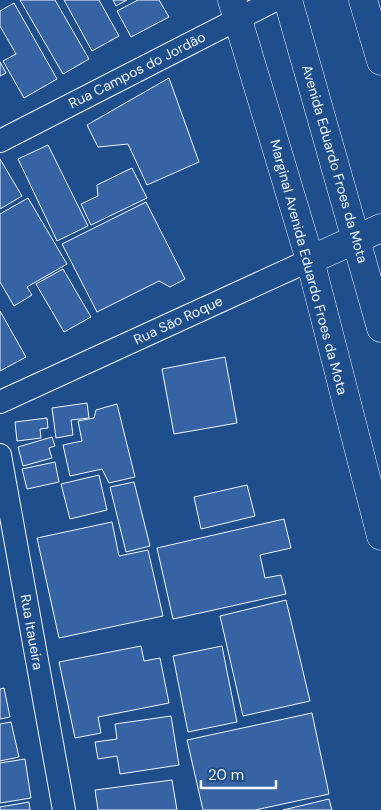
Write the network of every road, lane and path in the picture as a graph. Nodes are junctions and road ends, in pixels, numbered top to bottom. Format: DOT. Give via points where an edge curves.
graph roads {
  1 [pos="275,0"];
  2 [pos="288,0"];
  3 [pos="363,0"];
  4 [pos="235,9"];
  5 [pos="381,61"];
  6 [pos="0,141"];
  7 [pos="381,228"];
  8 [pos="356,238"];
  9 [pos="310,260"];
  10 [pos="381,328"];
  11 [pos="0,402"];
  12 [pos="0,455"];
  13 [pos="381,536"];
  14 [pos="64,810"];
  1 -- 4 [label="street, Rua Campos do Jordão"];
  2 -- 8 [label="main road, Avenida Eduardo Froes da Mota"];
  3 -- 5 [label="main road"];
  4 -- 6 [label="street, Rua Campos do Jordão"];
  4 -- 9 [label="main road, Marginal Avenida Eduardo Froes da Mota"];
  7 -- 8 [label="main road, Rua São Roque"];
  8 -- 9 [label="main road, Rua São Roque"];
  8 -- 10 [label="main road, Avenida Eduardo Froes da Mota"];
  9 -- 11 [label="street, Rua São Roque"];
  9 -- 13 [label="main road, Marginal Avenida Eduardo Froes da Mota"];
  12 -- 14 [label="street, Rua Itaueira"];
}
